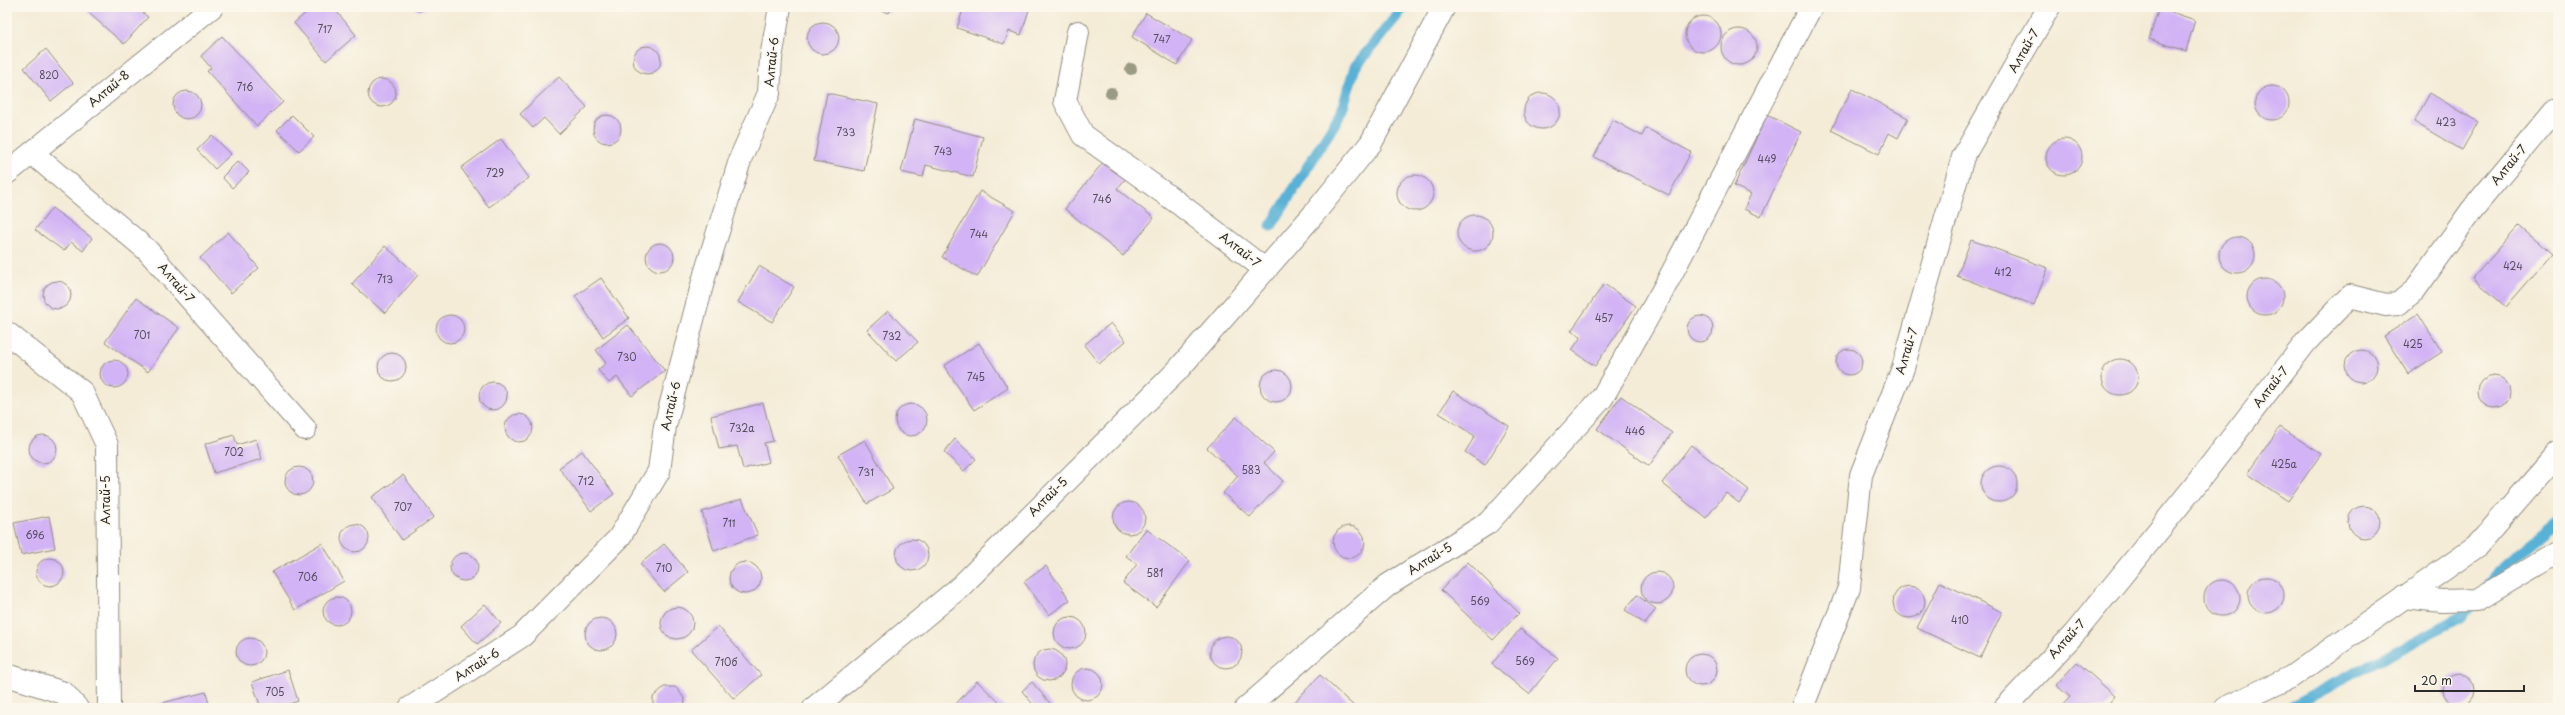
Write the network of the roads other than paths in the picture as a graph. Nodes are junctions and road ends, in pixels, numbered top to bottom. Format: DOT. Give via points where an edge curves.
graph roads {
  1 [pos="212,7"];
  2 [pos="780,7"];
  3 [pos="1444,7"];
  4 [pos="1811,7"];
  5 [pos="2049,7"];
  6 [pos="1078,32"];
  7 [pos="2553,112"];
  8 [pos="32,152"];
  9 [pos="7,174"];
  10 [pos="1266,270"];
  11 [pos="7,333"];
  12 [pos="305,429"];
  13 [pos="2558,453"];
  14 [pos="2558,552"];
  15 [pos="2404,596"];
  16 [pos="7,675"];
  17 [pos="77,708"];
  18 [pos="110,708"];
  19 [pos="410,708"];
  20 [pos="814,708"];
  21 [pos="1246,708"];
  22 [pos="1802,708"];
  23 [pos="2005,708"];
  24 [pos="2225,708"];
  1 -- 8 [label="street, Алтай-8"];
  2 -- 19 [label="street, Алтай-6" via="771,58 769,93 741,157 704,274 665,426 659,472 619,538 522,636"];
  3 -- 10 [label="street, Алтай-7" via="1371,143"];
  4 -- 21 [label="street, Алтай-5" via="1663,290 1602,398 1488,523 1388,585"];
  5 -- 22 [label="street, Алтай-7" via="1963,157 1903,368 1861,475 1849,588"];
  6 -- 10 [label="street, Алтай-7" via="1065,101 1083,135"];
  7 -- 23 [label="street, Алтай-7" via="2471,211 2415,290 2398,304 2386,305 2350,296 2306,342 2075,633"];
  8 -- 9 [label="street, Алтай-8"];
  8 -- 12 [label="street, Алтай-7" via="147,250"];
  10 -- 20 [label="street, Алтай-5" via="1176,372 960,587"];
  11 -- 18 [label="street, Алтай-5" via="82,392 107,445"];
  13 -- 15 [label="street" via="2476,547"];
  14 -- 15 [label="street" via="2477,600 2442,601"];
  15 -- 24 [label="street" via="2291,677"];
  16 -- 17 [label="street" via="64,693"];
}
